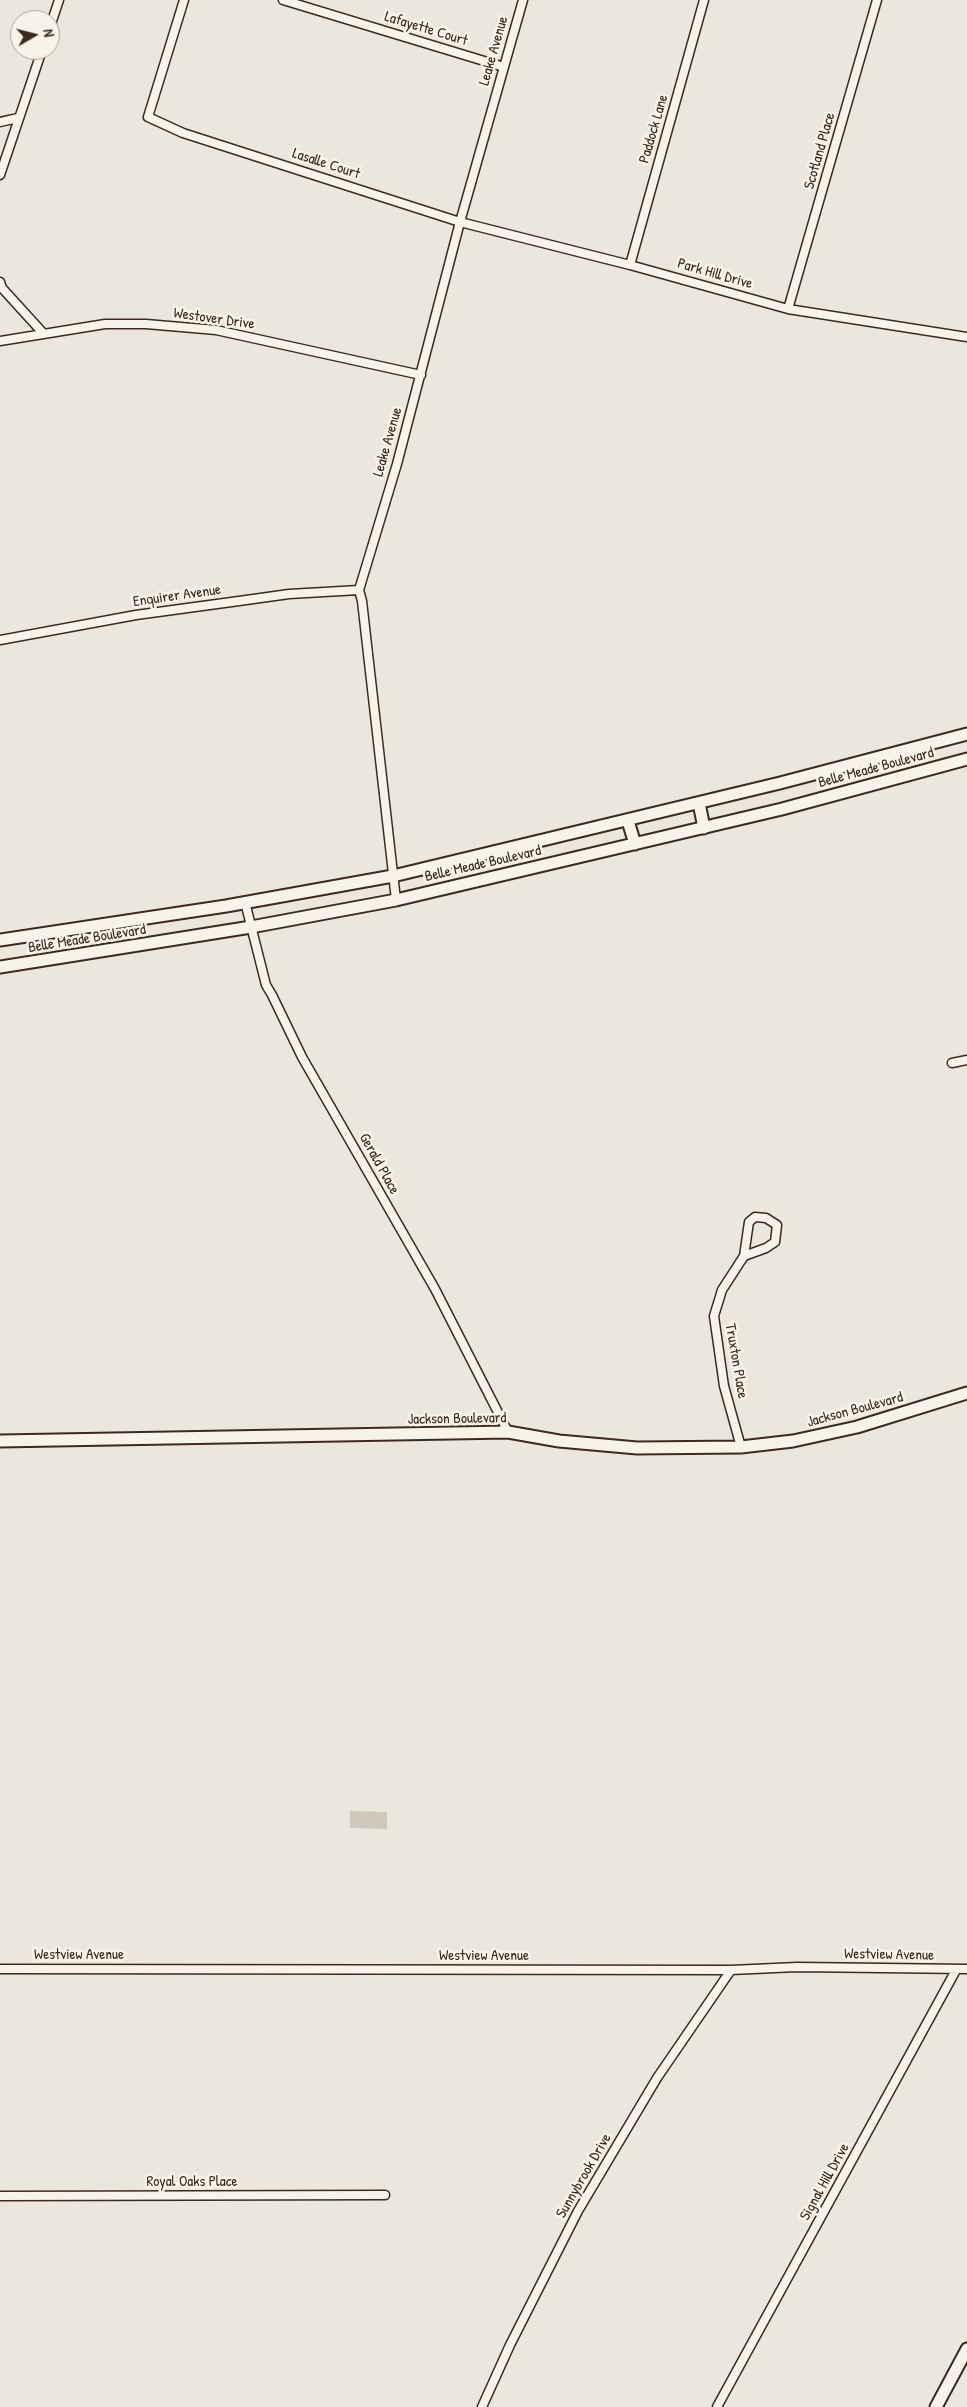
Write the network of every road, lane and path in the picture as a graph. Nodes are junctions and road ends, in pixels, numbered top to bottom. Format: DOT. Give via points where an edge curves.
graph roads {
  1 [pos="184,0"];
  2 [pos="283,0"];
  3 [pos="523,0"];
  4 [pos="704,0"];
  5 [pos="878,0"];
  6 [pos="38,60"];
  7 [pos="504,67"];
  8 [pos="18,118"];
  9 [pos="0,122"];
  10 [pos="0,175"];
  11 [pos="460,222"];
  12 [pos="630,265"];
  13 [pos="0,282"];
  14 [pos="788,309"];
  15 [pos="43,333"];
  16 [pos="967,337"];
  17 [pos="0,341"];
  18 [pos="421,375"];
  19 [pos="359,590"];
  20 [pos="0,640"];
  21 [pos="967,734"];
  22 [pos="967,759"];
  23 [pos="699,804"];
  24 [pos="628,820"];
  25 [pos="704,828"];
  26 [pos="635,844"];
  27 [pos="393,876"];
  28 [pos="396,900"];
  29 [pos="245,902"];
  30 [pos="251,927"];
  31 [pos="0,940"];
  32 [pos="0,968"];
  33 [pos="967,1060"];
  34 [pos="952,1063"];
  35 [pos="744,1256"];
  36 [pos="967,1393"];
  37 [pos="508,1432"];
  38 [pos="0,1441"];
  39 [pos="741,1447"];
  40 [pos="0,1969"];
  41 [pos="731,1970"];
  42 [pos="956,1970"];
  43 [pos="967,1970"];
  44 [pos="0,2196"];
  45 [pos="385,2196"];
  46 [pos="967,2349"];
  47 [pos="482,2407"];
  48 [pos="717,2407"];
  49 [pos="936,2407"];
  1 -- 11 [label="street, Lasalle Court" via="148,117 183,133"];
  2 -- 7 [label="street, Lafayette Court"];
  3 -- 7 [label="street, Leake Avenue"];
  4 -- 12 [label="street, Paddock Lane"];
  5 -- 14 [label="street, Scotland Place"];
  6 -- 8 [label="street"];
  7 -- 11 [label="street, Leake Avenue"];
  8 -- 9 [label="street"];
  8 -- 10 [label="street"];
  11 -- 12 [label="street, Park Hill Drive"];
  11 -- 18 [label="street, Leake Avenue"];
  12 -- 14 [label="street, Park Hill Drive"];
  13 -- 15 [label="street"];
  14 -- 16 [label="street, Park Hill Drive"];
  15 -- 17 [label="street, Westover Drive"];
  15 -- 18 [label="street, Westover Drive" via="105,324 216,330"];
  18 -- 19 [label="street, Leake Avenue"];
  19 -- 20 [label="street, Enquirer Avenue" via="272,596 136,615"];
  19 -- 27 [label="street, Leake Avenue"];
  21 -- 23 [label="main road, Belle Meade Boulevard"];
  22 -- 25 [label="main road, Belle Meade Boulevard"];
  23 -- 24 [label="main road, Belle Meade Boulevard"];
  23 -- 25 [label="main road"];
  24 -- 26 [label="main road"];
  24 -- 27 [label="main road, Belle Meade Boulevard"];
  25 -- 26 [label="main road, Belle Meade Boulevard"];
  26 -- 28 [label="main road, Belle Meade Boulevard"];
  27 -- 28 [label="street, Leake Avenue"];
  27 -- 29 [label="main road, Belle Meade Boulevard"];
  28 -- 30 [label="main road, Belle Meade Boulevard"];
  29 -- 30 [label="street, Gerald Place"];
  29 -- 31 [label="main road, Belle Meade Boulevard"];
  30 -- 32 [label="main road, Belle Meade Boulevard"];
  30 -- 37 [label="street, Gerald Place" via="266,985 302,1058 435,1289"];
  33 -- 34 [label="street"];
  35 -- 35 [label="street, Truxton Place" via="749,1222 755,1217 766,1218 777,1226 775,1242"];
  35 -- 39 [label="street, Truxton Place" via="722,1290 714,1316 724,1386"];
  36 -- 39 [label="main road, Jackson Boulevard" via="856,1427 793,1442"];
  37 -- 38 [label="main road, Jackson Boulevard"];
  37 -- 39 [label="main road, Jackson Boulevard" via="559,1441 637,1448"];
  40 -- 41 [label="street, Westview Avenue"];
  41 -- 42 [label="street, Westview Avenue" via="797,1967"];
  41 -- 47 [label="street, Sunnybrook Drive" via="657,2078 578,2211"];
  42 -- 43 [label="street, Westview Avenue"];
  42 -- 48 [label="street, Signal Hill Drive"];
  44 -- 45 [label="street, Royal Oaks Place"];
  46 -- 49 [label="main road"];
}
